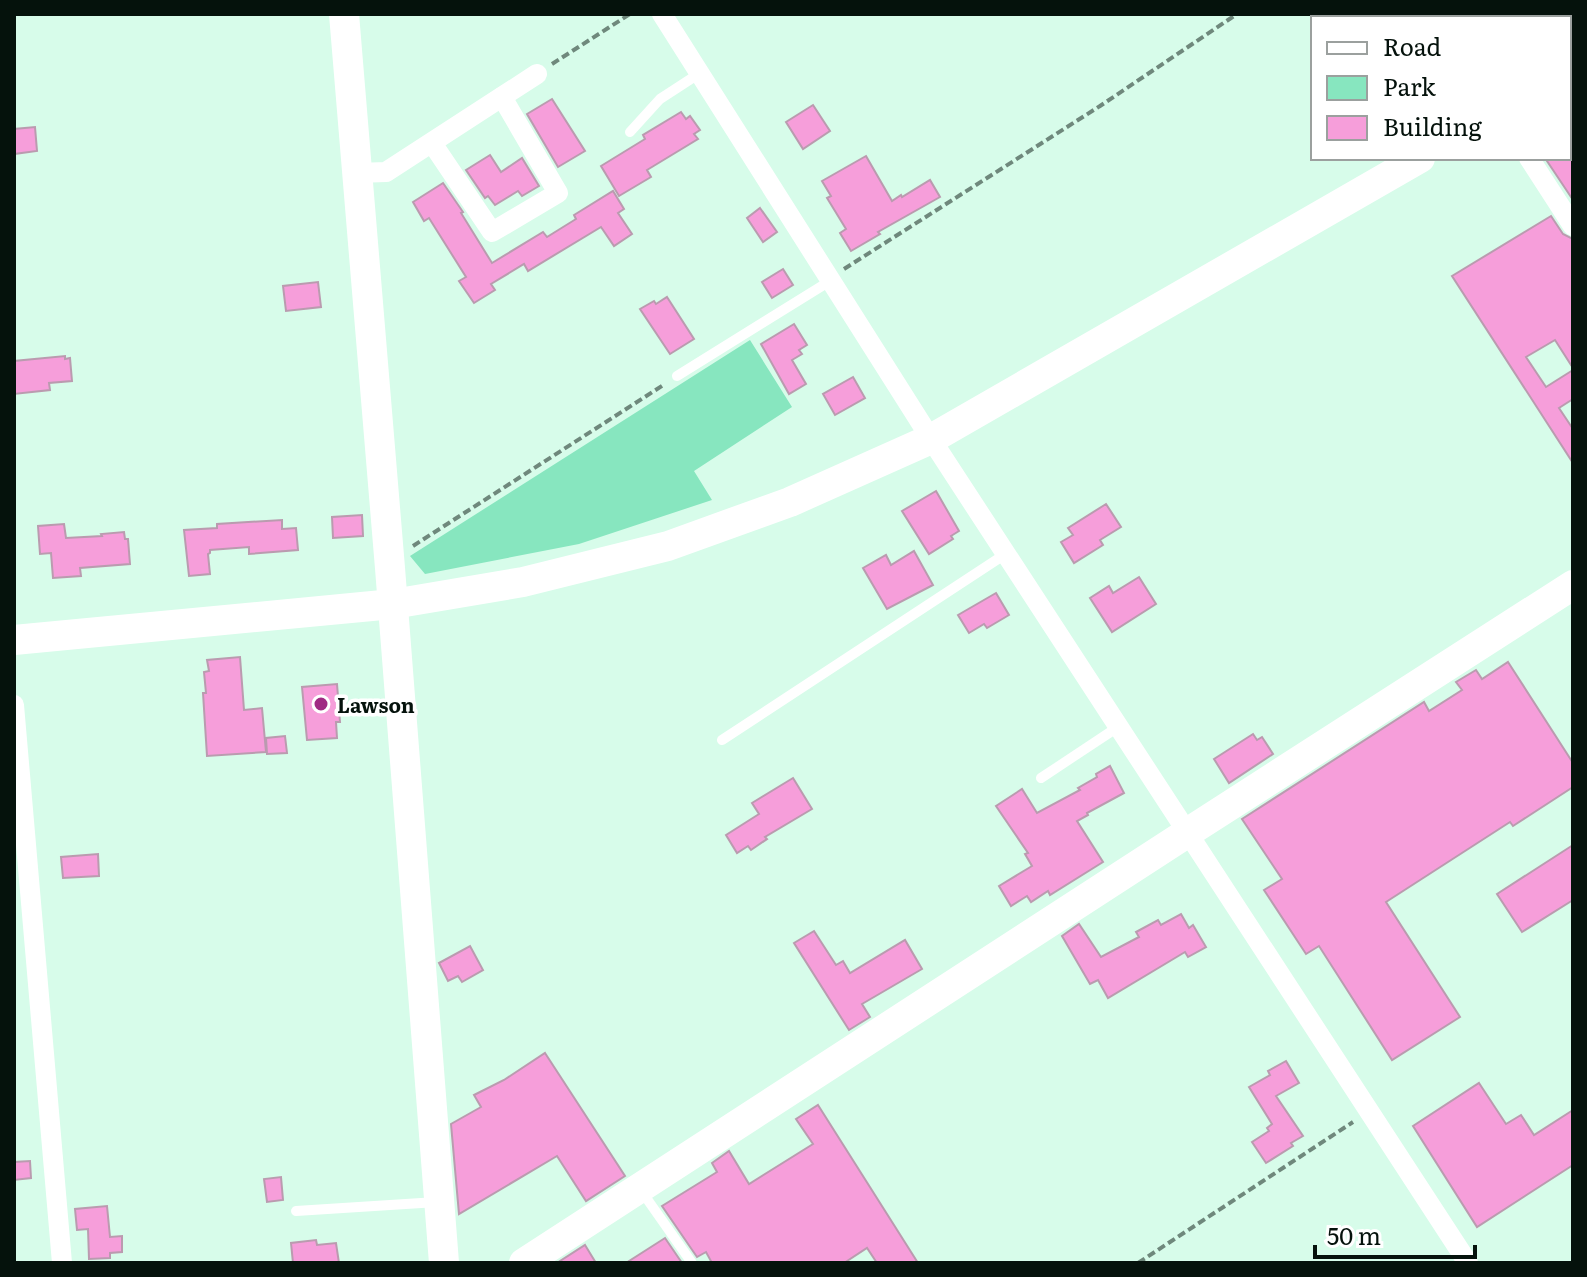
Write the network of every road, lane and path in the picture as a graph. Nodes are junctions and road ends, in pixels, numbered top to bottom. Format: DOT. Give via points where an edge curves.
graph roads {
  1 [pos="344,14"];
  2 [pos="630,14"];
  3 [pos="662,14"];
  4 [pos="1237,14"];
  5 [pos="700,73"];
  6 [pos="537,74"];
  7 [pos="502,97"];
  8 [pos="630,132"];
  9 [pos="432,143"];
  10 [pos="1417,160"];
  11 [pos="1530,160"];
  12 [pos="357,173"];
  13 [pos="1573,226"];
  14 [pos="829,280"];
  15 [pos="677,376"];
  16 [pos="931,439"];
  17 [pos="1007,553"];
  18 [pos="389,556"];
  19 [pos="1573,585"];
  20 [pos="393,604"];
  21 [pos="14,640"];
  22 [pos="14,705"];
  23 [pos="1118,727"];
  24 [pos="722,740"];
  25 [pos="1041,778"];
  26 [pos="1187,833"];
  27 [pos="1368,1112"];
  28 [pos="640,1188"];
  29 [pos="439,1202"];
  30 [pos="296,1211"];
  31 [pos="62,1263"];
  32 [pos="444,1263"];
  33 [pos="524,1263"];
  34 [pos="692,1263"];
  35 [pos="1138,1263"];
  36 [pos="1468,1263"];
  1 -- 12 [label="street"];
  2 -- 6 [label="path"];
  3 -- 5 [label="street"];
  4 -- 14 [label="path"];
  5 -- 8 [label="lane" via="660,99"];
  5 -- 14 [label="street"];
  6 -- 7 [label="street"];
  7 -- 9 [label="street"];
  7 -- 9 [label="street" via="558,193 492,232"];
  9 -- 12 [label="street" via="386,172"];
  10 -- 16 [label="street"];
  11 -- 13 [label="street"];
  12 -- 18 [label="street"];
  14 -- 15 [label="lane"];
  14 -- 16 [label="street"];
  15 -- 18 [label="path" via="408,549"];
  16 -- 17 [label="street"];
  16 -- 20 [label="street" via="790,502 668,546 523,582"];
  17 -- 23 [label="street"];
  17 -- 24 [label="lane"];
  18 -- 20 [label="street"];
  19 -- 26 [label="street"];
  20 -- 21 [label="street"];
  20 -- 29 [label="street"];
  22 -- 31 [label="street"];
  23 -- 25 [label="lane"];
  23 -- 26 [label="street"];
  26 -- 27 [label="street"];
  26 -- 28 [label="street"];
  27 -- 35 [label="path"];
  27 -- 36 [label="street"];
  28 -- 33 [label="street"];
  28 -- 34 [label="lane"];
  29 -- 30 [label="lane"];
  29 -- 32 [label="street"];
}
